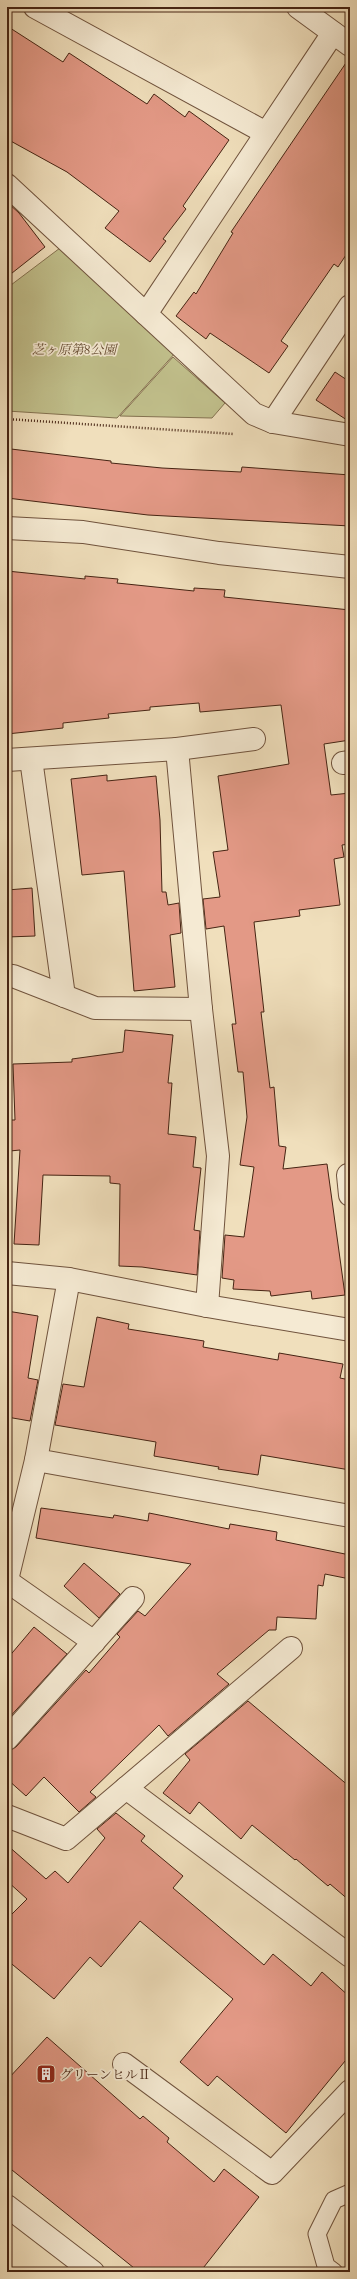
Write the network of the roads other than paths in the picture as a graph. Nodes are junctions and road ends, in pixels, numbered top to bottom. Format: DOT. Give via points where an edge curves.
graph roads {
  1 [pos="35,7"];
  2 [pos="298,7"];
  3 [pos="342,39"];
  4 [pos="266,133"];
  5 [pos="7,184"];
  6 [pos="350,306"];
  7 [pos="146,314"];
  8 [pos="272,422"];
  9 [pos="350,435"];
  10 [pos="7,528"];
  11 [pos="350,567"];
  12 [pos="254,739"];
  13 [pos="176,750"];
  14 [pos="31,759"];
  15 [pos="7,760"];
  16 [pos="7,976"];
  17 [pos="64,996"];
  18 [pos="201,1009"];
  19 [pos="7,1273"];
  20 [pos="69,1280"];
  21 [pos="207,1306"];
  22 [pos="350,1330"];
  23 [pos="36,1460"];
  24 [pos="350,1516"];
  25 [pos="7,1580"];
  26 [pos="133,1598"];
  27 [pos="94,1642"];
  28 [pos="291,1648"];
  29 [pos="7,1739"];
  30 [pos="126,1788"];
  31 [pos="7,1816"];
  32 [pos="350,1956"];
  33 [pos="124,2064"];
  34 [pos="350,2091"];
  35 [pos="350,2193"];
  36 [pos="7,2206"];
  37 [pos="94,2272"];
  38 [pos="334,2272"];
  1 -- 4 [label="street"];
  2 -- 3 [label="street"];
  3 -- 4 [label="street"];
  4 -- 7 [label="street"];
  5 -- 7 [label="street"];
  6 -- 8 [label="street"];
  7 -- 8 [label="street" via="254,414"];
  8 -- 9 [label="street"];
  10 -- 11 [label="street" via="83,532 219,553"];
  12 -- 13 [label="street"];
  13 -- 14 [label="street"];
  13 -- 18 [label="street"];
  14 -- 15 [label="street"];
  14 -- 17 [label="street"];
  16 -- 17 [label="street"];
  17 -- 18 [label="street" via="95,1008"];
  18 -- 21 [label="street" via="218,1156"];
  19 -- 20 [label="street"];
  20 -- 21 [label="street"];
  20 -- 23 [label="street"];
  21 -- 22 [label="street"];
  23 -- 24 [label="street"];
  23 -- 25 [label="street"];
  25 -- 27 [label="street"];
  26 -- 27 [label="street"];
  27 -- 29 [label="street"];
  28 -- 30 [label="street"];
  30 -- 31 [label="street" via="66,1840"];
  30 -- 32 [label="street"];
  33 -- 34 [label="street" via="272,2173"];
  35 -- 38 [label="lane" via="334,2200 317,2234 326,2266"];
  36 -- 37 [label="street"];
}
